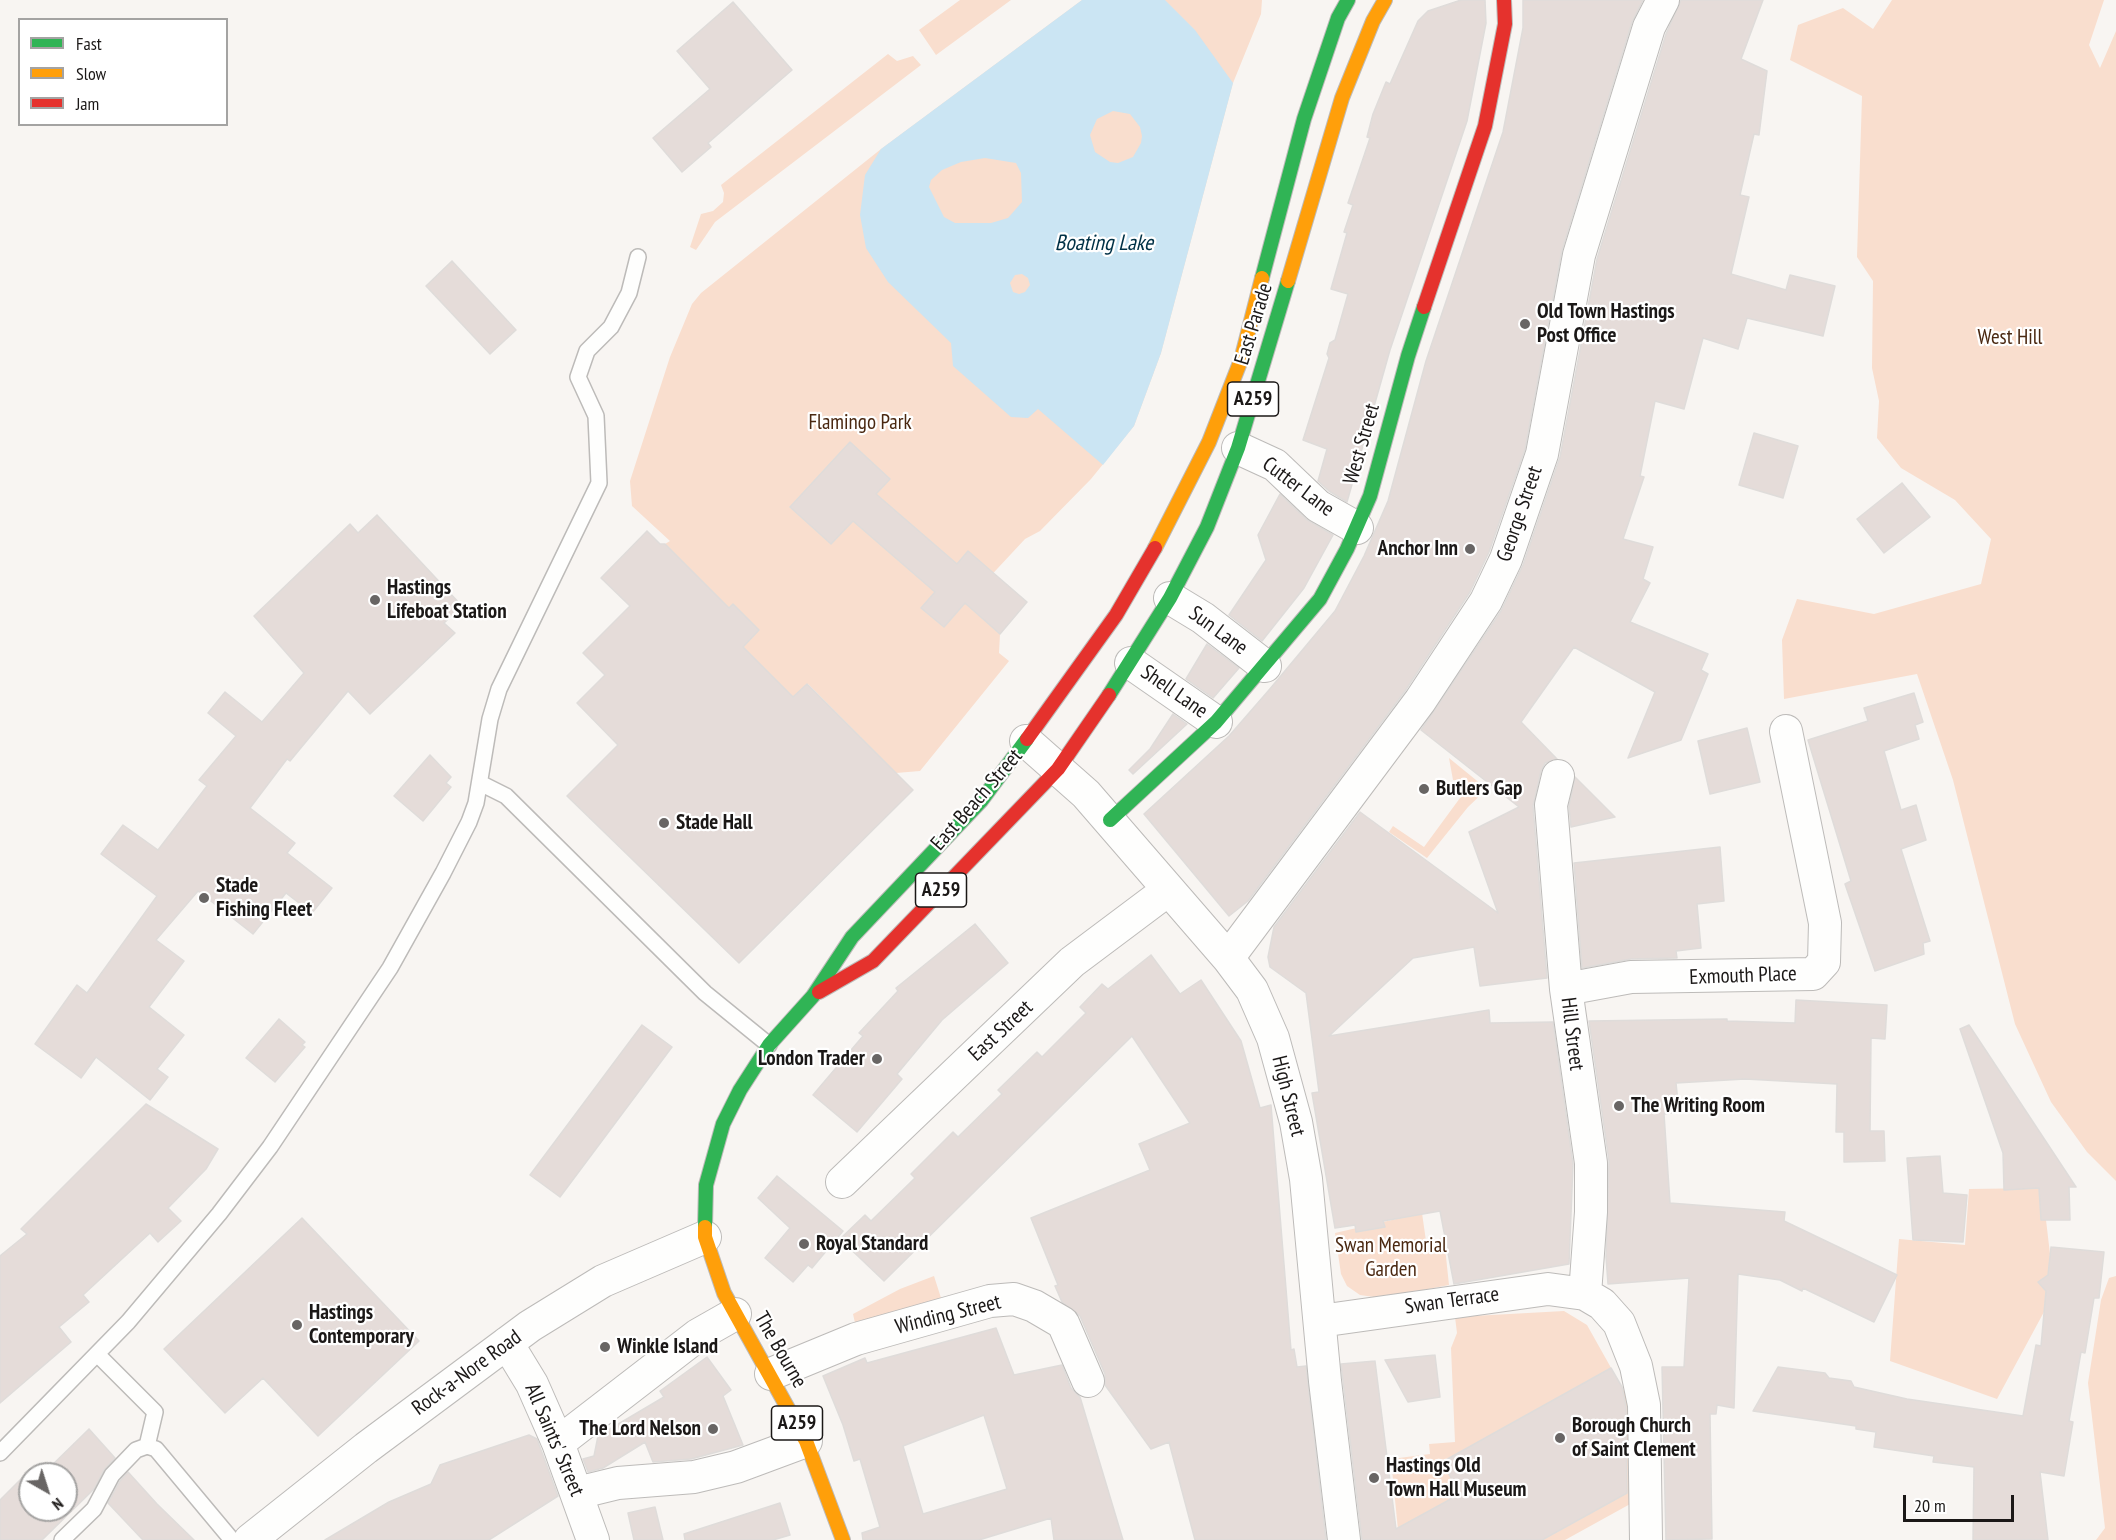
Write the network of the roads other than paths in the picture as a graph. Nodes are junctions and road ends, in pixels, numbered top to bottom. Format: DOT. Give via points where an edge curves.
graph roads {
  1 [pos="1348,0"];
  2 [pos="1385,0"];
  3 [pos="1504,0"];
  4 [pos="1663,0"];
  5 [pos="638,256"];
  6 [pos="1238,448"];
  7 [pos="1357,528"];
  8 [pos="1170,598"];
  9 [pos="1131,663"];
  10 [pos="1265,666"];
  11 [pos="1216,722"];
  12 [pos="1786,731"];
  13 [pos="1026,741"];
  14 [pos="1058,769"];
  15 [pos="1558,776"];
  16 [pos="480,783"];
  17 [pos="1110,820"];
  18 [pos="1168,890"];
  19 [pos="1228,958"];
  20 [pos="1566,989"];
  21 [pos="813,996"];
  22 [pos="769,1045"];
  23 [pos="842,1182"];
  24 [pos="705,1238"];
  25 [pos="1585,1294"];
  26 [pos="735,1314"];
  27 [pos="1320,1321"];
  28 [pos="507,1343"];
  29 [pos="98,1354"];
  30 [pos="771,1374"];
  31 [pos="1088,1382"];
  32 [pos="806,1441"];
  33 [pos="558,1443"];
  34 [pos="147,1446"];
  35 [pos="0,1453"];
  36 [pos="577,1493"];
  37 [pos="62,1540"];
  38 [pos="232,1540"];
  39 [pos="250,1540"];
  40 [pos="593,1540"];
  41 [pos="843,1540"];
  42 [pos="1344,1540"];
  43 [pos="1646,1540"];
  1 -- 13 [label="main road, East Parade / A259" via="1338,18 1304,119 1241,360 1209,442 1116,615"];
  2 -- 6 [label="main road, East Parade / A259" via="1342,98"];
  3 -- 7 [label="main road, West Street" via="1505,24 1485,126 1408,356 1370,496"];
  4 -- 19 [label="street, George Street" via="1649,27 1579,255 1542,454 1506,560 1486,601 1420,700"];
  5 -- 16 [label="lane" via="629,293 610,327 587,351 578,377 596,416 599,483 499,689"];
  6 -- 7 [label="street, Cutter Lane" via="1275,465 1318,506"];
  6 -- 8 [label="main road, East Parade / A259" via="1207,527"];
  7 -- 10 [label="main road, West Street" via="1320,599"];
  8 -- 9 [label="main road, East Parade / A259"];
  8 -- 10 [label="street, Sun Lane"];
  9 -- 11 [label="street, Shell Lane"];
  9 -- 14 [label="main road, East Parade / A259"];
  10 -- 11 [label="main road, West Street"];
  11 -- 17 [label="main road, West Street"];
  12 -- 20 [label="street, Exmouth Place" via="1825,923 1824,962 1813,974 1631,977"];
  13 -- 14 [label="street, High Street"];
  13 -- 21 [label="main road, East Beach Street / A259" via="981,801 852,937"];
  14 -- 17 [label="street, High Street"];
  14 -- 21 [label="main road, East Beach Street / A259" via="873,961"];
  15 -- 20 [label="street, Hill Street" via="1551,805"];
  16 -- 22 [label="lane" via="506,796 705,993"];
  16 -- 29 [label="lane" via="470,822 383,978 270,1147 219,1214"];
  17 -- 18 [label="street, High Street"];
  18 -- 19 [label="street, High Street"];
  18 -- 23 [label="street, East Street" via="1072,962"];
  19 -- 27 [label="street, High Street" via="1252,990 1273,1038 1296,1122 1306,1179"];
  20 -- 25 [label="street, Hill Street" via="1591,1163 1592,1212"];
  21 -- 22 [label="main road, East Beach Street / A259"];
  22 -- 24 [label="main road, East Beach Street / A259" via="723,1124 706,1185"];
  24 -- 26 [label="main road, East Beach Street / A259" via="715,1272"];
  24 -- 28 [label="street, Rock-a-Nore Road" via="603,1281"];
  25 -- 27 [label="street, Swan Terrace" via="1548,1289"];
  25 -- 43 [label="street" via="1602,1304 1619,1323 1636,1366 1644,1405"];
  26 -- 30 [label="main road, The Bourne / A259"];
  26 -- 33 [label="street" via="698,1335"];
  27 -- 42 [label="street, High Street"];
  28 -- 33 [label="street, All Saints' Street" via="532,1384"];
  28 -- 39 [label="street, Rock-a-Nore Road"];
  29 -- 34 [label="lane" via="155,1412"];
  29 -- 35 [label="lane"];
  30 -- 31 [label="street, Winding Street" via="856,1339 990,1300 1014,1299 1063,1323"];
  30 -- 32 [label="main road, The Bourne / A259"];
  32 -- 36 [label="street" via="736,1467 694,1477 618,1483"];
  32 -- 41 [label="main road, The Bourne / A259"];
  33 -- 36 [label="street, All Saints' Street"];
  34 -- 37 [label="lane" via="136,1449 112,1475 94,1509"];
  34 -- 38 [label="lane" via="156,1449"];
  36 -- 40 [label="street, All Saints' Street"];
}
